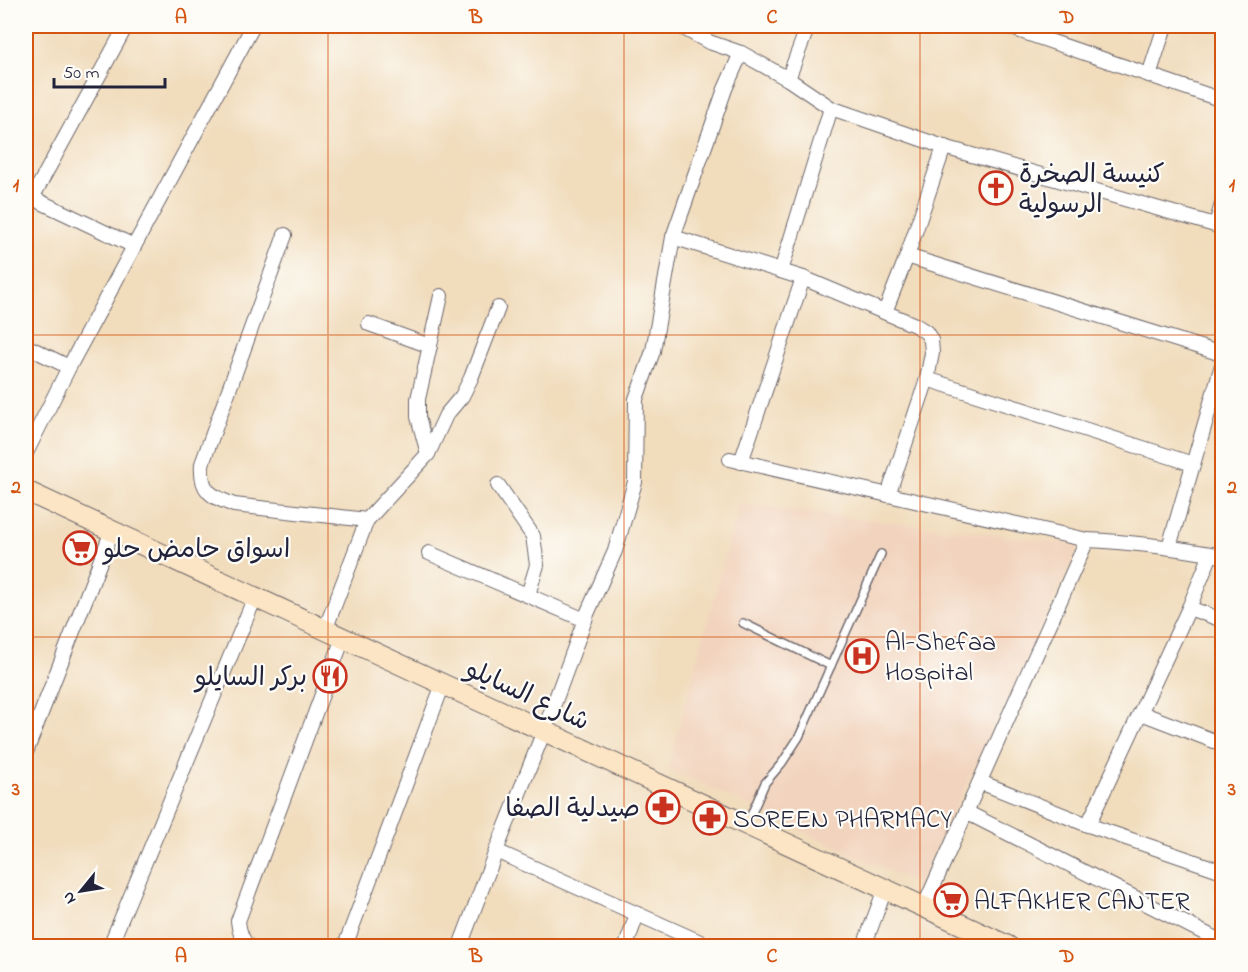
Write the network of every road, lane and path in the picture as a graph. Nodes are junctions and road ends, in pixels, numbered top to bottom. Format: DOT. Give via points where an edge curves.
graph roads {
  1 [pos="126,26"];
  2 [pos="253,26"];
  3 [pos="680,26"];
  4 [pos="808,26"];
  5 [pos="1006,26"];
  6 [pos="1165,26"];
  7 [pos="1033,30"];
  8 [pos="741,53"];
  9 [pos="1149,75"];
  10 [pos="788,79"];
  11 [pos="1222,100"];
  12 [pos="831,108"];
  13 [pos="944,147"];
  14 [pos="29,196"];
  15 [pos="1222,204"];
  16 [pos="1219,226"];
  17 [pos="285,235"];
  18 [pos="673,237"];
  19 [pos="134,246"];
  20 [pos="907,256"];
  21 [pos="781,271"];
  22 [pos="803,278"];
  23 [pos="441,296"];
  24 [pos="498,309"];
  25 [pos="885,312"];
  26 [pos="369,324"];
  27 [pos="26,346"];
  28 [pos="430,346"];
  29 [pos="1222,354"];
  30 [pos="1222,364"];
  31 [pos="69,367"];
  32 [pos="927,379"];
  33 [pos="26,453"];
  34 [pos="428,454"];
  35 [pos="1193,465"];
  36 [pos="498,485"];
  37 [pos="26,491"];
  38 [pos="888,495"];
  39 [pos="368,520"];
  40 [pos="112,531"];
  41 [pos="1087,540"];
  42 [pos="1169,547"];
  43 [pos="429,553"];
  44 [pos="881,554"];
  45 [pos="1217,555"];
  46 [pos="528,595"];
  47 [pos="255,597"];
  48 [pos="1189,608"];
  49 [pos="585,620"];
  50 [pos="1222,620"];
  51 [pos="743,623"];
  52 [pos="334,634"];
  53 [pos="831,666"];
  54 [pos="443,684"];
  55 [pos="1141,713"];
  56 [pos="544,731"];
  57 [pos="1222,744"];
  58 [pos="26,752"];
  59 [pos="980,782"];
  60 [pos="966,812"];
  61 [pos="747,825"];
  62 [pos="1088,825"];
  63 [pos="496,850"];
  64 [pos="1222,871"];
  65 [pos="885,889"];
  66 [pos="924,907"];
  67 [pos="638,914"];
  68 [pos="1222,942"];
  69 [pos="110,946"];
  70 [pos="248,946"];
  71 [pos="345,946"];
  72 [pos="460,946"];
  73 [pos="626,946"];
  74 [pos="709,946"];
  75 [pos="864,946"];
  76 [pos="1008,946"];
  1 -- 14 [label="street"];
  2 -- 19 [label="street"];
  3 -- 8 [label="street"];
  4 -- 10 [label="street"];
  5 -- 7 [label="street"];
  6 -- 9 [label="street"];
  7 -- 9 [label="street"];
  8 -- 10 [label="street"];
  8 -- 18 [label="street" via="724,89"];
  9 -- 11 [label="street"];
  10 -- 12 [label="street"];
  12 -- 13 [label="street"];
  12 -- 21 [label="street"];
  13 -- 16 [label="street"];
  13 -- 20 [label="street"];
  14 -- 19 [label="street"];
  15 -- 16 [label="street"];
  17 -- 39 [label="street" via="202,464 201,478 207,491 234,505"];
  18 -- 21 [label="street"];
  18 -- 49 [label="street" via="653,351 636,399 635,482 615,551"];
  19 -- 31 [label="street"];
  20 -- 25 [label="street"];
  20 -- 29 [label="street"];
  21 -- 22 [label="street"];
  22 -- 25 [label="street"];
  22 -- 38 [label="street" via="735,460"];
  23 -- 28 [label="street"];
  24 -- 34 [label="street" via="471,378 446,415"];
  25 -- 32 [label="street" via="926,332 932,353"];
  26 -- 28 [label="street"];
  27 -- 31 [label="street"];
  28 -- 34 [label="street" via="418,399 418,417"];
  30 -- 35 [label="street"];
  31 -- 33 [label="street"];
  32 -- 35 [label="street"];
  32 -- 38 [label="street"];
  34 -- 39 [label="street"];
  35 -- 42 [label="street"];
  36 -- 46 [label="street" via="533,536 537,565"];
  37 -- 40 [label="street, شارع السايلو"];
  38 -- 41 [label="street"];
  39 -- 52 [label="street"];
  40 -- 47 [label="street, شارع السايلو"];
  40 -- 58 [label="street"];
  41 -- 42 [label="street"];
  41 -- 59 [label="street"];
  42 -- 45 [label="street"];
  43 -- 46 [label="street"];
  44 -- 53 [label="lane"];
  45 -- 48 [label="street"];
  46 -- 49 [label="street"];
  47 -- 52 [label="street, شارع السايلو"];
  47 -- 69 [label="street"];
  48 -- 50 [label="street"];
  48 -- 55 [label="street"];
  49 -- 56 [label="street"];
  51 -- 53 [label="lane"];
  52 -- 54 [label="street, شارع السايلو"];
  52 -- 70 [label="street" via="238,921 238,931"];
  53 -- 61 [label="lane" via="799,737 765,783"];
  54 -- 56 [label="street, شارع السايلو"];
  54 -- 71 [label="street"];
  55 -- 57 [label="street"];
  55 -- 62 [label="street"];
  56 -- 61 [label="street, شارع السايلو"];
  56 -- 63 [label="street"];
  59 -- 60 [label="street"];
  59 -- 62 [label="street"];
  60 -- 66 [label="street"];
  60 -- 68 [label="street"];
  61 -- 65 [label="street, شارع السايلو"];
  62 -- 64 [label="street"];
  63 -- 67 [label="street"];
  63 -- 72 [label="street"];
  65 -- 66 [label="street, شارع السايلو"];
  65 -- 75 [label="street"];
  66 -- 76 [label="street, شارع السايلو"];
  67 -- 73 [label="street"];
  67 -- 74 [label="street"];
}
